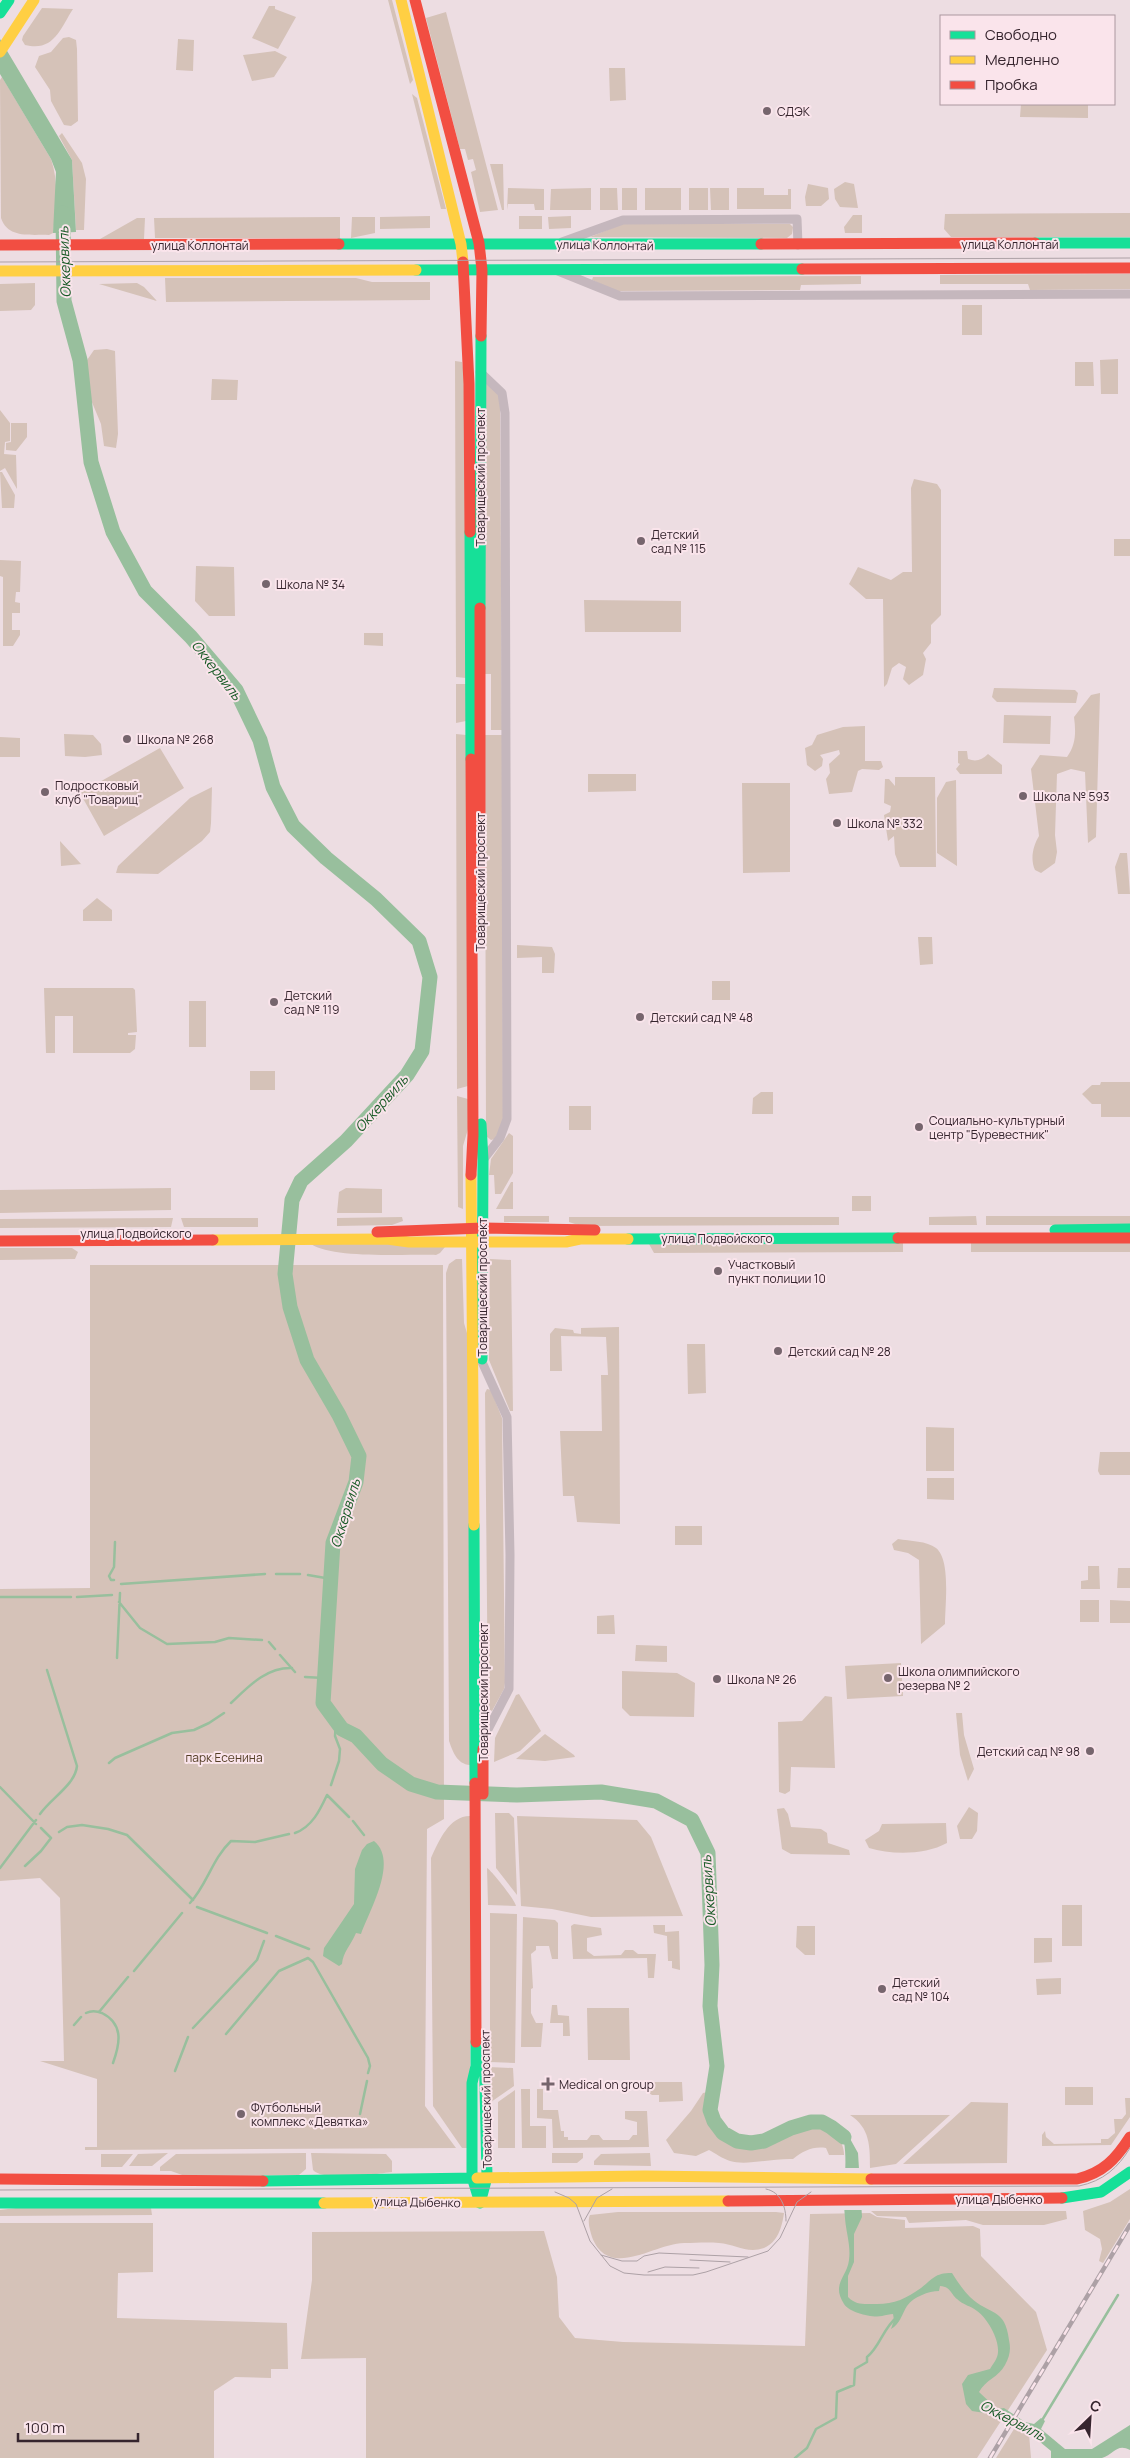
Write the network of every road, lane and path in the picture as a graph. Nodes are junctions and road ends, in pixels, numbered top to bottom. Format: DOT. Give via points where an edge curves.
graph roads {
  1 [pos="9,0"];
  2 [pos="34,0"];
  3 [pos="401,0"];
  4 [pos="415,0"];
  5 [pos="0,13"];
  6 [pos="0,52"];
  7 [pos="480,243"];
  8 [pos="1130,243"];
  9 [pos="461,244"];
  10 [pos="558,244"];
  11 [pos="0,245"];
  12 [pos="798,245"];
  13 [pos="1130,268"];
  14 [pos="464,270"];
  15 [pos="482,270"];
  16 [pos="555,270"];
  17 [pos="0,271"];
  18 [pos="1130,294"];
  19 [pos="480,372"];
  20 [pos="483,1160"];
  21 [pos="482,1228"];
  22 [pos="470,1229"];
  23 [pos="1130,1229"];
  24 [pos="0,1233"];
  25 [pos="272,1236"];
  26 [pos="304,1236"];
  27 [pos="1130,1238"];
  28 [pos="0,1240"];
  29 [pos="469,1242"];
  30 [pos="482,1242"];
  31 [pos="482,1362"];
  32 [pos="483,1739"];
  33 [pos="479,1772"];
  34 [pos="479,1809"];
  35 [pos="1130,2137"];
  36 [pos="1128,2172"];
  37 [pos="472,2177"];
  38 [pos="487,2177"];
  39 [pos="0,2179"];
  40 [pos="480,2203"];
  41 [pos="0,2204"];
  1 -- 5 [label="street"];
  2 -- 6 [label="street"];
  3 -- 9 [label="street, Товарищеский проспект"];
  4 -- 7 [label="street, Товарищеский проспект"];
  7 -- 9 [label="street, улица Коллонтай"];
  7 -- 10 [label="street, улица Коллонтай"];
  7 -- 15 [label="street, Товарищеский проспект"];
  8 -- 12 [label="street, улица Коллонтай"];
  9 -- 11 [label="street, улица Коллонтай"];
  9 -- 14 [label="street, Товарищеский проспект"];
  10 -- 12 [label="street, улица Коллонтай"];
  10 -- 12 [label="street" via="623,220 797,219"];
  13 -- 16 [label="street, улица Коллонтай"];
  14 -- 15 [label="street, улица Коллонтай"];
  14 -- 17 [label="street, улица Коллонтай"];
  14 -- 22 [label="street, Товарищеский проспект" via="469,384 473,1135"];
  15 -- 16 [label="street, улица Коллонтай"];
  15 -- 19 [label="street, Товарищеский проспект"];
  16 -- 18 [label="street" via="620,296"];
  19 -- 20 [label="street, Товарищеский проспект" via="480,1136"];
  19 -- 20 [label="street" via="502,393 506,432 507,1119 500,1138"];
  20 -- 21 [label="street, Товарищеский проспект"];
  21 -- 22 [label="street, улица Подвойского"];
  21 -- 23 [label="street, улица Подвойского"];
  21 -- 30 [label="street, Товарищеский проспект"];
  22 -- 26 [label="street, улица Подвойского"];
  22 -- 29 [label="street, Товарищеский проспект"];
  24 -- 25 [label="street, улица Подвойского"];
  25 -- 26 [label="street"];
  25 -- 28 [label="street, улица Подвойского"];
  26 -- 29 [label="street, улица Подвойского"];
  27 -- 30 [label="street, улица Подвойского"];
  29 -- 30 [label="street, улица Подвойского"];
  29 -- 33 [label="street, Товарищеский проспект" via="474,1347"];
  30 -- 31 [label="street, Товарищеский проспект"];
  31 -- 32 [label="street, Товарищеский проспект"];
  31 -- 32 [label="street" via="507,1417 510,1556 509,1683"];
  32 -- 33 [label="street, Товарищеский проспект"];
  33 -- 34 [label="street"];
  34 -- 37 [label="street, Товарищеский проспект"];
  34 -- 38 [label="street, Товарищеский проспект"];
  35 -- 38 [label="street, улица Дыбенко" via="1103,2171 1076,2179"];
  36 -- 40 [label="street, улица Дыбенко" via="1101,2192 1070,2198"];
  37 -- 38 [label="street, улица Дыбенко"];
  37 -- 39 [label="street, улица Дыбенко"];
  37 -- 40 [label="street, Товарищеский проспект"];
  38 -- 40 [label="street, Товарищеский проспект"];
  40 -- 41 [label="street, улица Дыбенко"];
}
